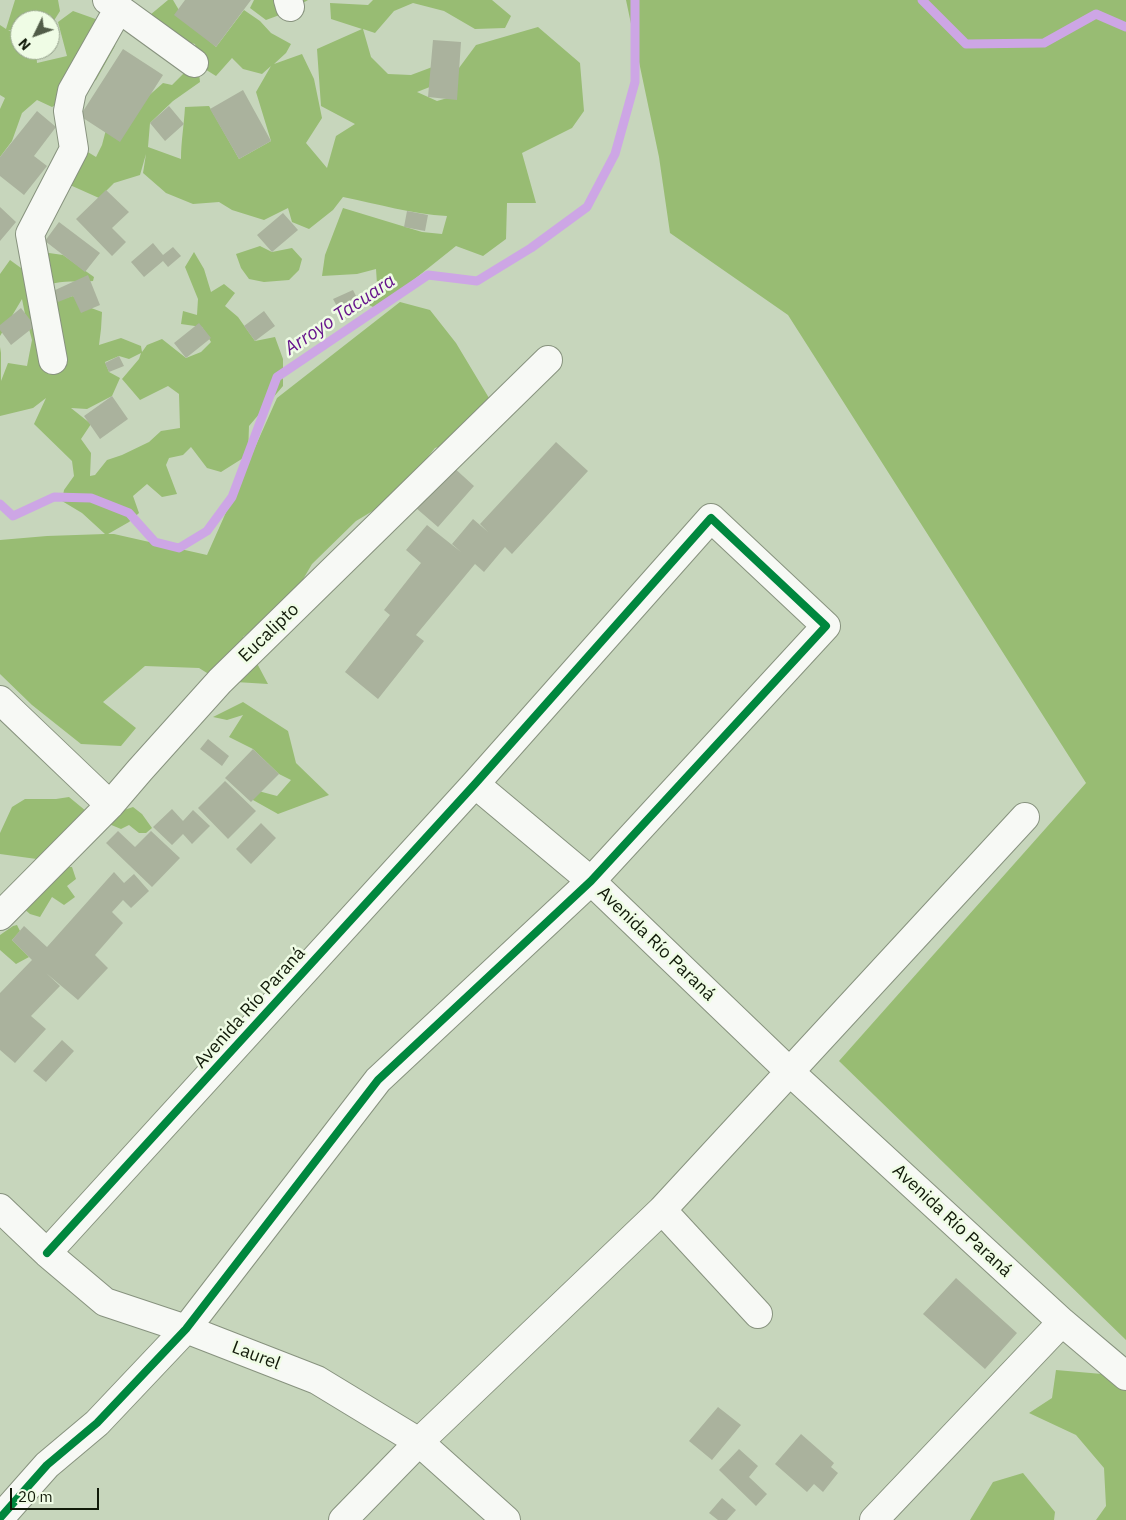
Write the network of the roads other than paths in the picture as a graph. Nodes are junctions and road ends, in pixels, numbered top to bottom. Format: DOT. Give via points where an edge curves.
graph roads {
  1 [pos="113,4"];
  2 [pos="194,62"];
  3 [pos="54,360"];
  4 [pos="548,360"];
  5 [pos="0,700"];
  6 [pos="475,784"];
  7 [pos="110,805"];
  8 [pos="1025,817"];
  9 [pos="591,881"];
  10 [pos="0,916"];
  11 [pos="790,1072"];
  12 [pos="0,1208"];
  13 [pos="662,1210"];
  14 [pos="46,1253"];
  15 [pos="758,1314"];
  16 [pos="1062,1322"];
  17 [pos="186,1329"];
  18 [pos="1126,1376"];
  19 [pos="419,1442"];
  20 [pos="0,1518"];
  21 [pos="343,1520"];
  22 [pos="506,1520"];
  23 [pos="874,1520"];
  1 -- 2 [label="street"];
  1 -- 3 [label="street" via="72,91 68,111 74,149 30,234"];
  4 -- 7 [label="street, Eucalipto" via="220,681"];
  5 -- 7 [label="street"];
  6 -- 9 [label="street, Avenida Río Paraná"];
  6 -- 9 [label="street" via="711,518 826,626"];
  6 -- 14 [label="street, Avenida Río Paraná"];
  7 -- 10 [label="street, Eucalipto"];
  8 -- 11 [label="street"];
  9 -- 11 [label="street, Avenida Río Paraná"];
  9 -- 17 [label="street" via="378,1080"];
  11 -- 13 [label="street"];
  11 -- 16 [label="street, Avenida Río Paraná"];
  12 -- 14 [label="street, Laurel"];
  13 -- 15 [label="street"];
  13 -- 19 [label="street"];
  14 -- 17 [label="street, Laurel" via="105,1302"];
  16 -- 18 [label="street, Avenida Río Paraná"];
  16 -- 23 [label="street"];
  17 -- 19 [label="street, Laurel" via="317,1380"];
  17 -- 20 [label="street" via="97,1423 48,1465"];
  19 -- 21 [label="street"];
  19 -- 22 [label="street, Laurel"];
}
